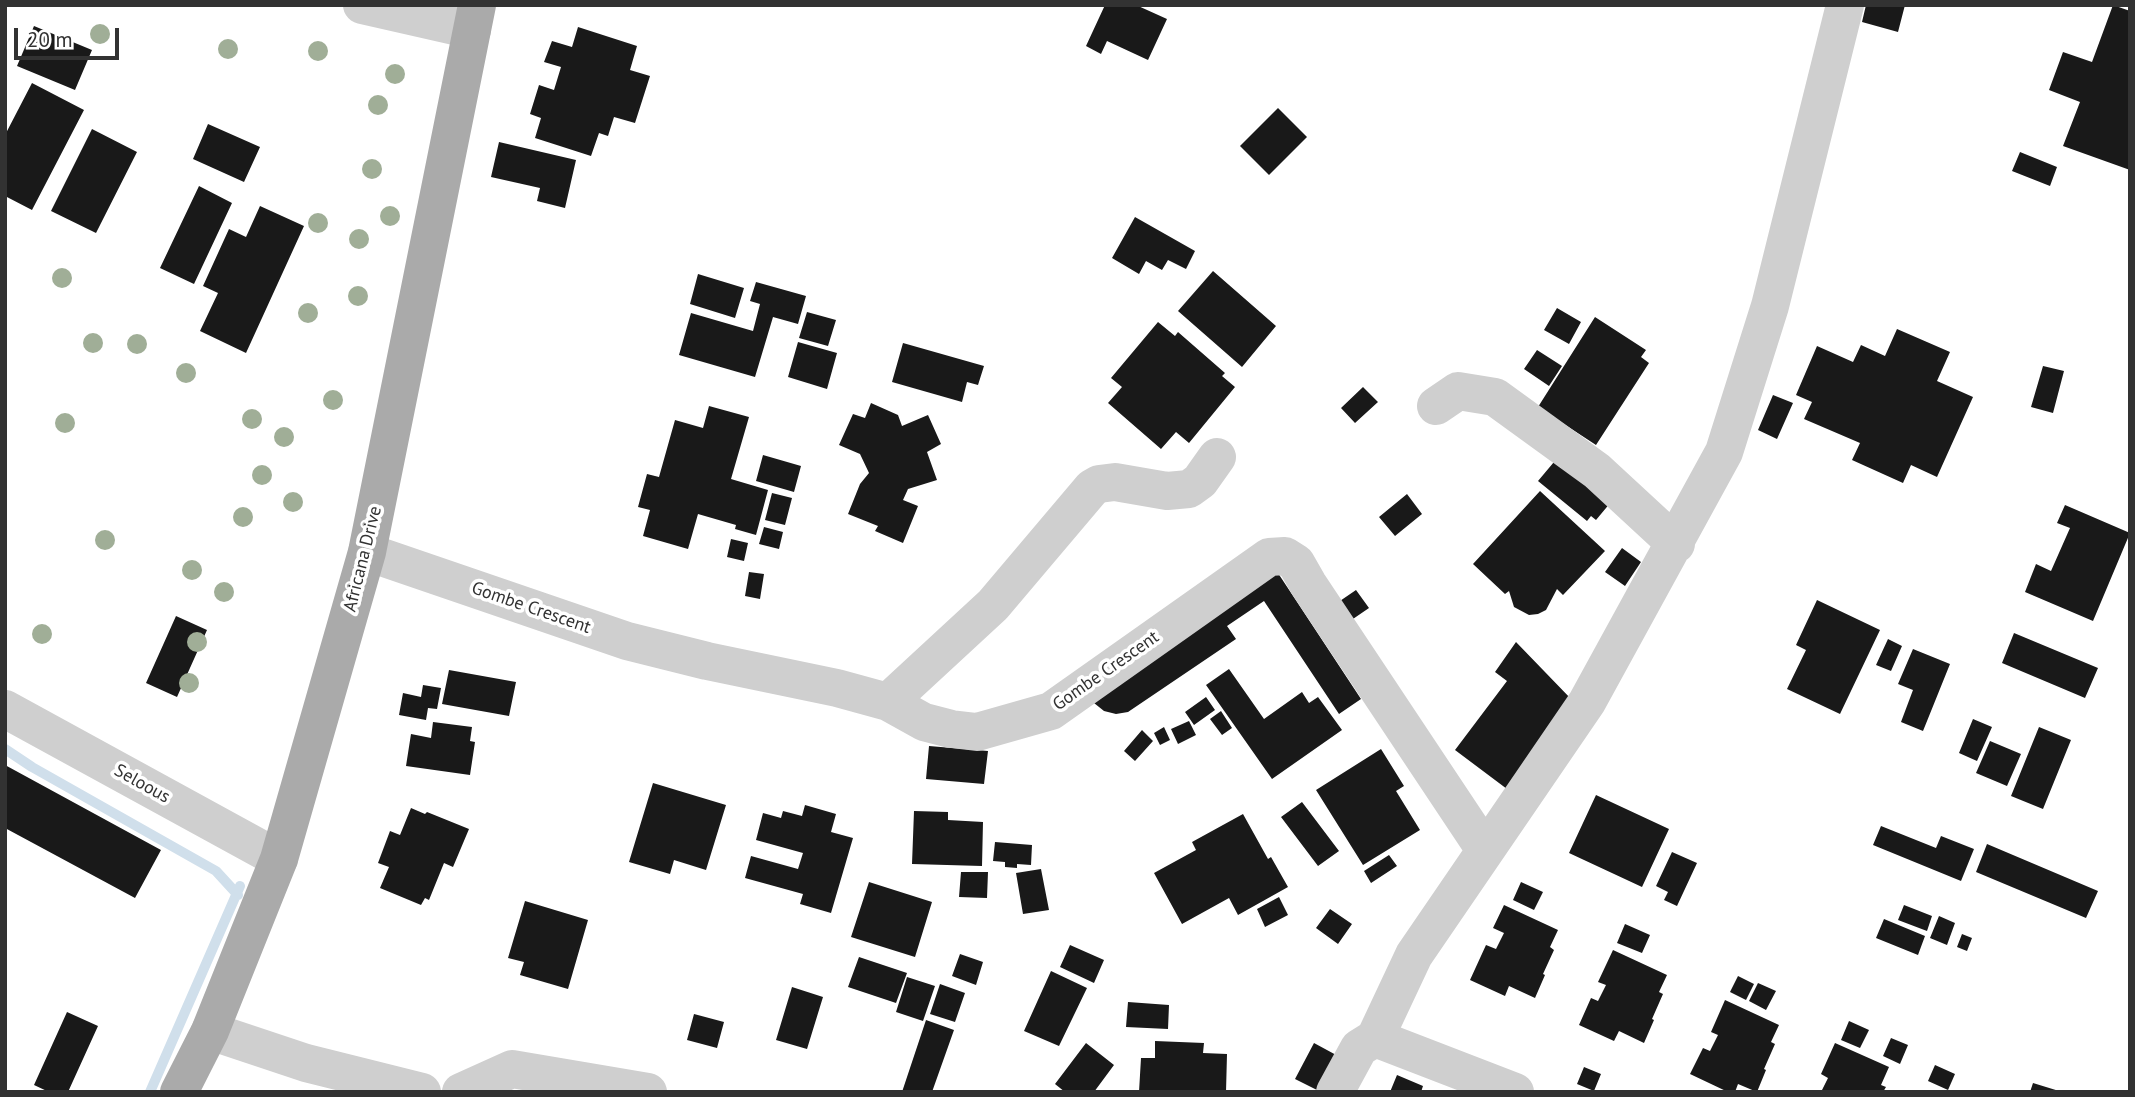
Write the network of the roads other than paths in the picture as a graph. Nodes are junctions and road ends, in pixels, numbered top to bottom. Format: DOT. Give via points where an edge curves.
graph roads {
  1 [pos="362,5"];
  2 [pos="1845,5"];
  3 [pos="475,18"];
  4 [pos="1436,406"];
  5 [pos="1217,457"];
  6 [pos="1676,544"];
  7 [pos="367,552"];
  8 [pos="888,702"];
  9 [pos="5,709"];
  10 [pos="1485,850"];
  11 [pos="279,859"];
  12 [pos="210,1031"];
  13 [pos="1375,1038"];
  14 [pos="179,1092"];
  15 [pos="422,1092"];
  16 [pos="461,1092"];
  17 [pos="648,1092"];
  18 [pos="1335,1092"];
  19 [pos="1515,1092"];
  1 -- 3 [label="street"];
  2 -- 6 [label="street" via="1770,306 1724,452"];
  3 -- 7 [label="main road, Africana Drive"];
  4 -- 6 [label="street" via="1458,391 1495,397 1597,471"];
  5 -- 8 [label="street" via="1189,489 1167,491 1115,482 1092,488 993,605"];
  6 -- 10 [label="street" via="1587,702"];
  7 -- 8 [label="street, Gombe Crescent" via="627,641"];
  7 -- 11 [label="main road, Africana Drive"];
  8 -- 10 [label="street, Gombe Crescent" via="924,722 976,732 1051,710 1269,557 1285,556 1296,563"];
  9 -- 11 [label="street, Seloous"];
  10 -- 13 [label="street" via="1415,955"];
  11 -- 12 [label="main road, Africana Drive"];
  12 -- 14 [label="main road, Africana Drive"];
  12 -- 15 [label="street" via="306,1063"];
  13 -- 18 [label="street" via="1359,1048"];
  13 -- 19 [label="street"];
  16 -- 17 [label="street" via="512,1069"];
}
